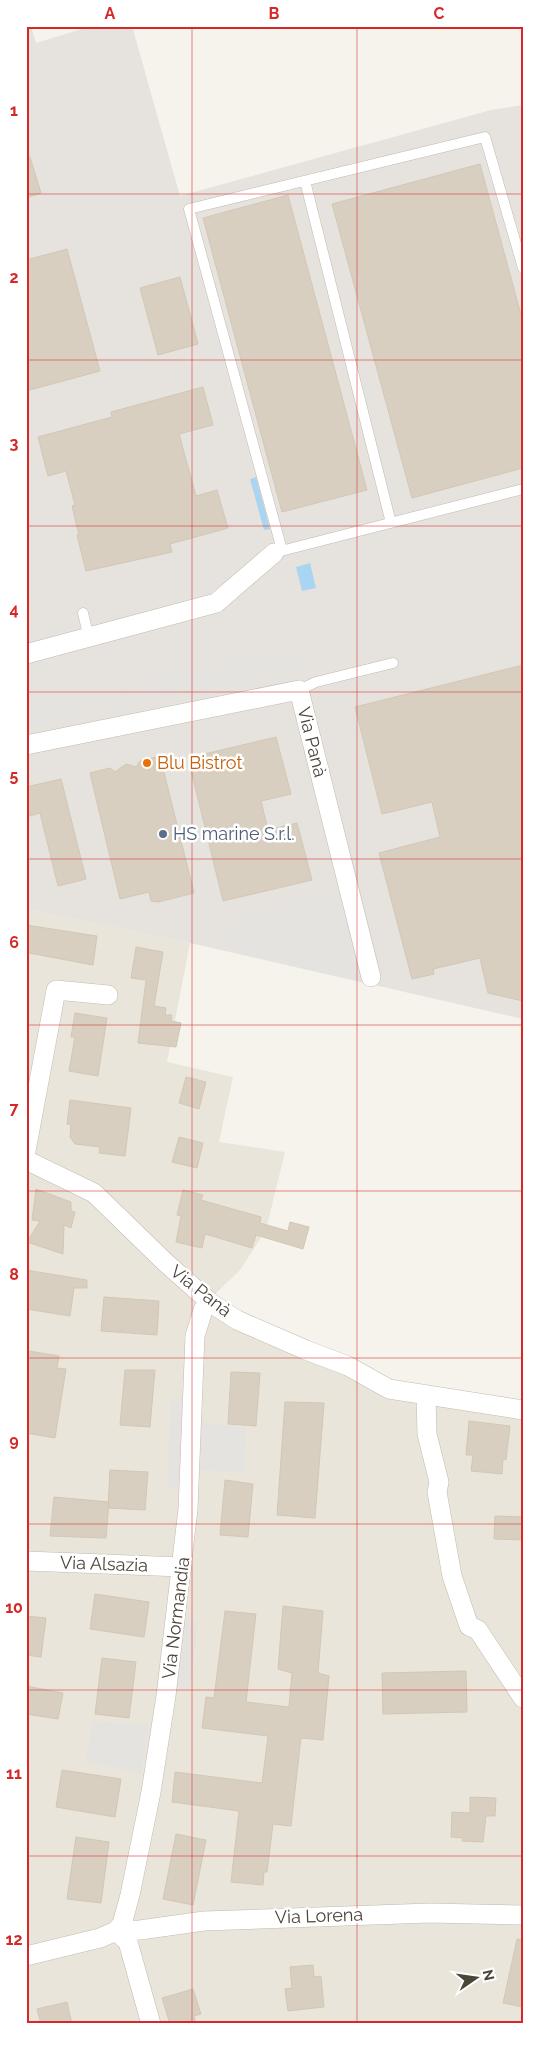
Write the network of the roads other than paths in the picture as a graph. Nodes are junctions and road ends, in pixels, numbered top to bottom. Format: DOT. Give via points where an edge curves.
graph roads {
  1 [pos="305,181"];
  2 [pos="523,268"];
  3 [pos="523,489"];
  4 [pos="391,523"];
  5 [pos="278,552"];
  6 [pos="83,613"];
  7 [pos="89,638"];
  8 [pos="26,654"];
  9 [pos="393,664"];
  10 [pos="299,690"];
  11 [pos="26,746"];
  12 [pos="370,977"];
  13 [pos="108,995"];
  14 [pos="26,1151"];
  15 [pos="26,1160"];
  16 [pos="211,1303"];
  17 [pos="426,1396"];
  18 [pos="523,1410"];
  19 [pos="26,1561"];
  20 [pos="182,1567"];
  21 [pos="523,1698"];
  22 [pos="523,1915"];
  23 [pos="116,1931"];
  24 [pos="26,1956"];
  25 [pos="151,2024"];
  1 -- 2 [label="lane" via="486,137"];
  1 -- 4 [label="lane"];
  1 -- 5 [label="lane" via="189,209"];
  3 -- 4 [label="lane"];
  4 -- 5 [label="lane"];
  5 -- 7 [label="street" via="216,603"];
  6 -- 7 [label="lane"];
  7 -- 8 [label="street"];
  9 -- 10 [label="lane" via="316,682"];
  10 -- 11 [label="street, Via Panà"];
  10 -- 12 [label="street, Via Panà"];
  13 -- 14 [label="street" via="56,990"];
  15 -- 16 [label="street, Via Panà" via="94,1194"];
  16 -- 17 [label="street, Via Panà" via="237,1320 348,1366 389,1389"];
  16 -- 20 [label="street, Via Normandia" via="203,1310 195,1336 188,1509"];
  17 -- 18 [label="street, Via Panà"];
  17 -- 21 [label="street" via="427,1434 439,1482 437,1492 455,1591 469,1626 478,1630"];
  19 -- 20 [label="street, Via Alsazia"];
  20 -- 23 [label="street, Via Normandia" via="151,1792 125,1916"];
  22 -- 23 [label="street, Via Lorena" via="430,1913 297,1917 204,1921"];
  23 -- 24 [label="street, Via Lorena"];
  23 -- 25 [label="street" via="128,1942"];
}
